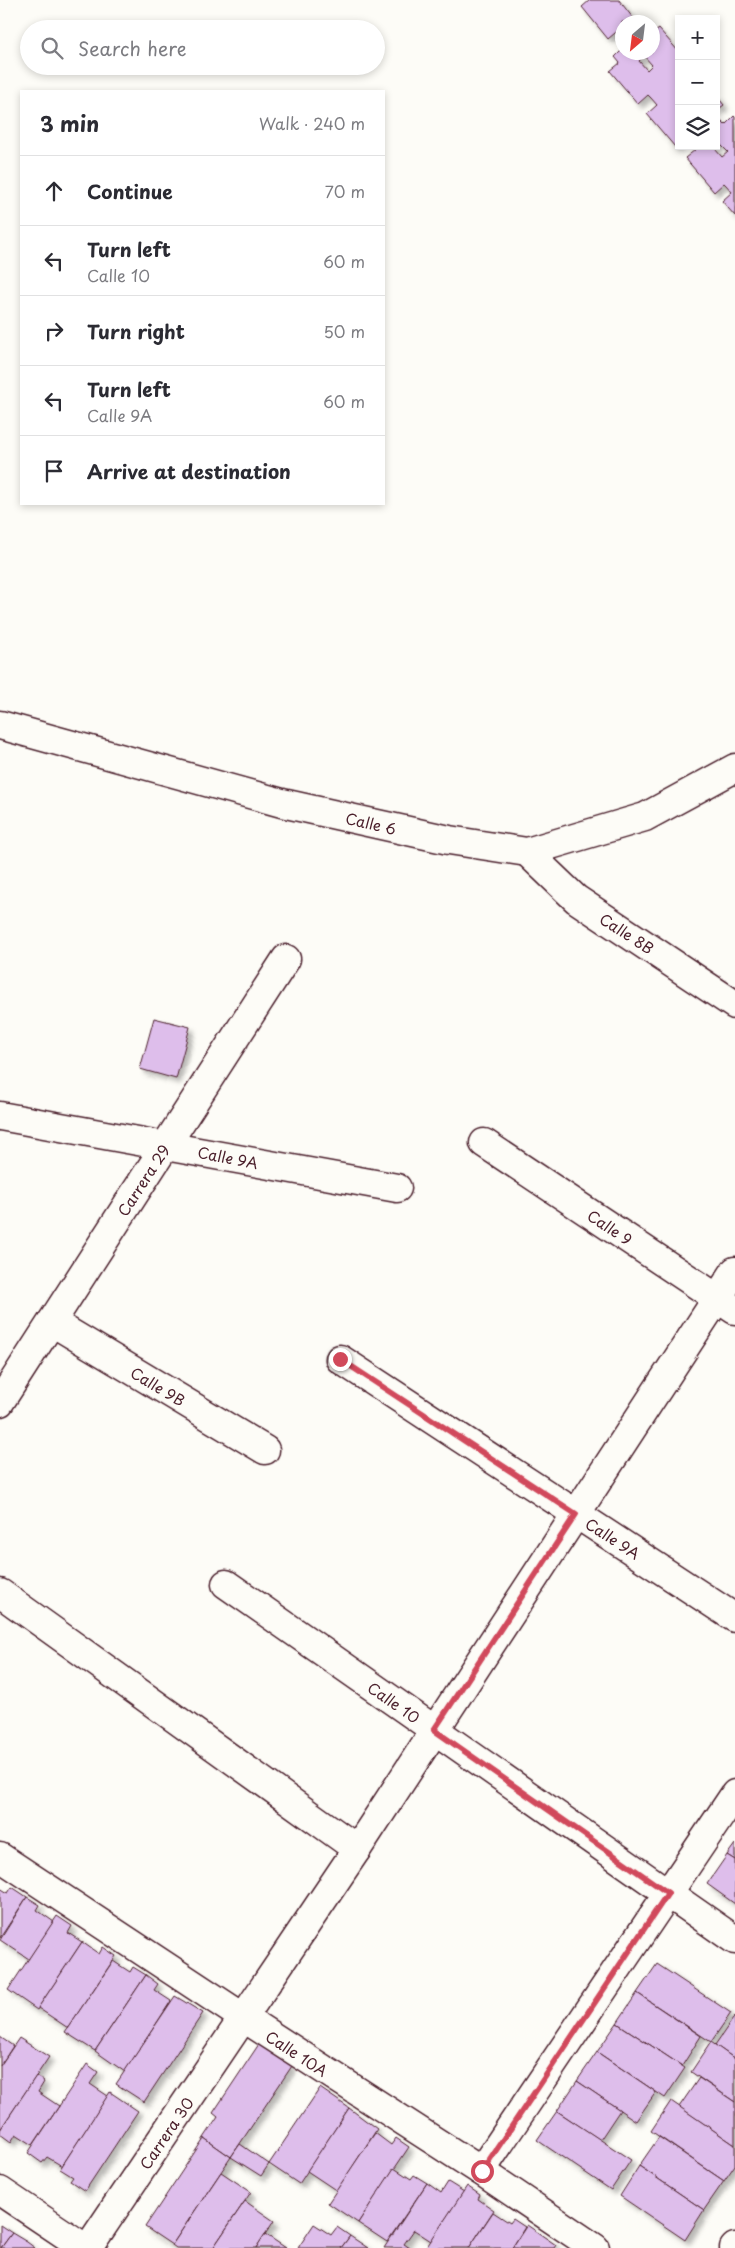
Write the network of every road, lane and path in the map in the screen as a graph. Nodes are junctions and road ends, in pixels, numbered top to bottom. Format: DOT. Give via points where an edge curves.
graph roads {
  1 [pos="0,726"];
  2 [pos="735,768"];
  3 [pos="527,852"];
  4 [pos="286,959"];
  5 [pos="735,1004"];
  6 [pos="0,1116"];
  7 [pos="484,1143"];
  8 [pos="165,1145"];
  9 [pos="397,1188"];
  10 [pos="735,1272"];
  11 [pos="726,1304"];
  12 [pos="52,1322"];
  13 [pos="340,1359"];
  14 [pos="0,1402"];
  15 [pos="265,1450"];
  16 [pos="576,1514"];
  17 [pos="226,1584"];
  18 [pos="0,1593"];
  19 [pos="735,1618"];
  20 [pos="434,1730"];
  21 [pos="735,1794"];
  22 [pos="356,1849"];
  23 [pos="0,1857"];
  24 [pos="668,1893"];
  25 [pos="735,1940"];
  26 [pos="244,2018"];
  27 [pos="482,2171"];
  28 [pos="0,2191"];
  29 [pos="87,2248"];
  30 [pos="595,2248"];
  1 -- 3 [label="street, Calle 6" via="282,803 449,840"];
  2 -- 3 [label="street, Calle 6" via="645,817"];
  3 -- 5 [label="street, Calle 8B" via="576,899"];
  4 -- 8 [label="street, Carrera 29"];
  6 -- 8 [label="street, Calle 9A"];
  7 -- 11 [label="street, Calle 9"];
  8 -- 9 [label="street, Calle 9A"];
  8 -- 12 [label="street, Carrera 29"];
  10 -- 11 [label="street, Carrera 30"];
  11 -- 16 [label="street, Carrera 30"];
  12 -- 14 [label="street, Carrera 29"];
  12 -- 15 [label="street, Calle 9B"];
  13 -- 16 [label="street, Calle 9A"];
  16 -- 19 [label="street, Calle 9A"];
  16 -- 20 [label="street, Carrera 30"];
  17 -- 20 [label="street, Calle 10"];
  18 -- 22 [label="street"];
  20 -- 22 [label="street, Carrera 30"];
  20 -- 24 [label="street, Calle 10"];
  21 -- 24 [label="street"];
  22 -- 26 [label="street, Carrera 30"];
  23 -- 26 [label="street, Calle 10A"];
  24 -- 25 [label="street, Calle 10"];
  24 -- 27 [label="street"];
  26 -- 27 [label="street, Calle 10A"];
  26 -- 29 [label="street, Carrera 30"];
  27 -- 30 [label="street, Calle 10A"];
  28 -- 29 [label="street"];
}
